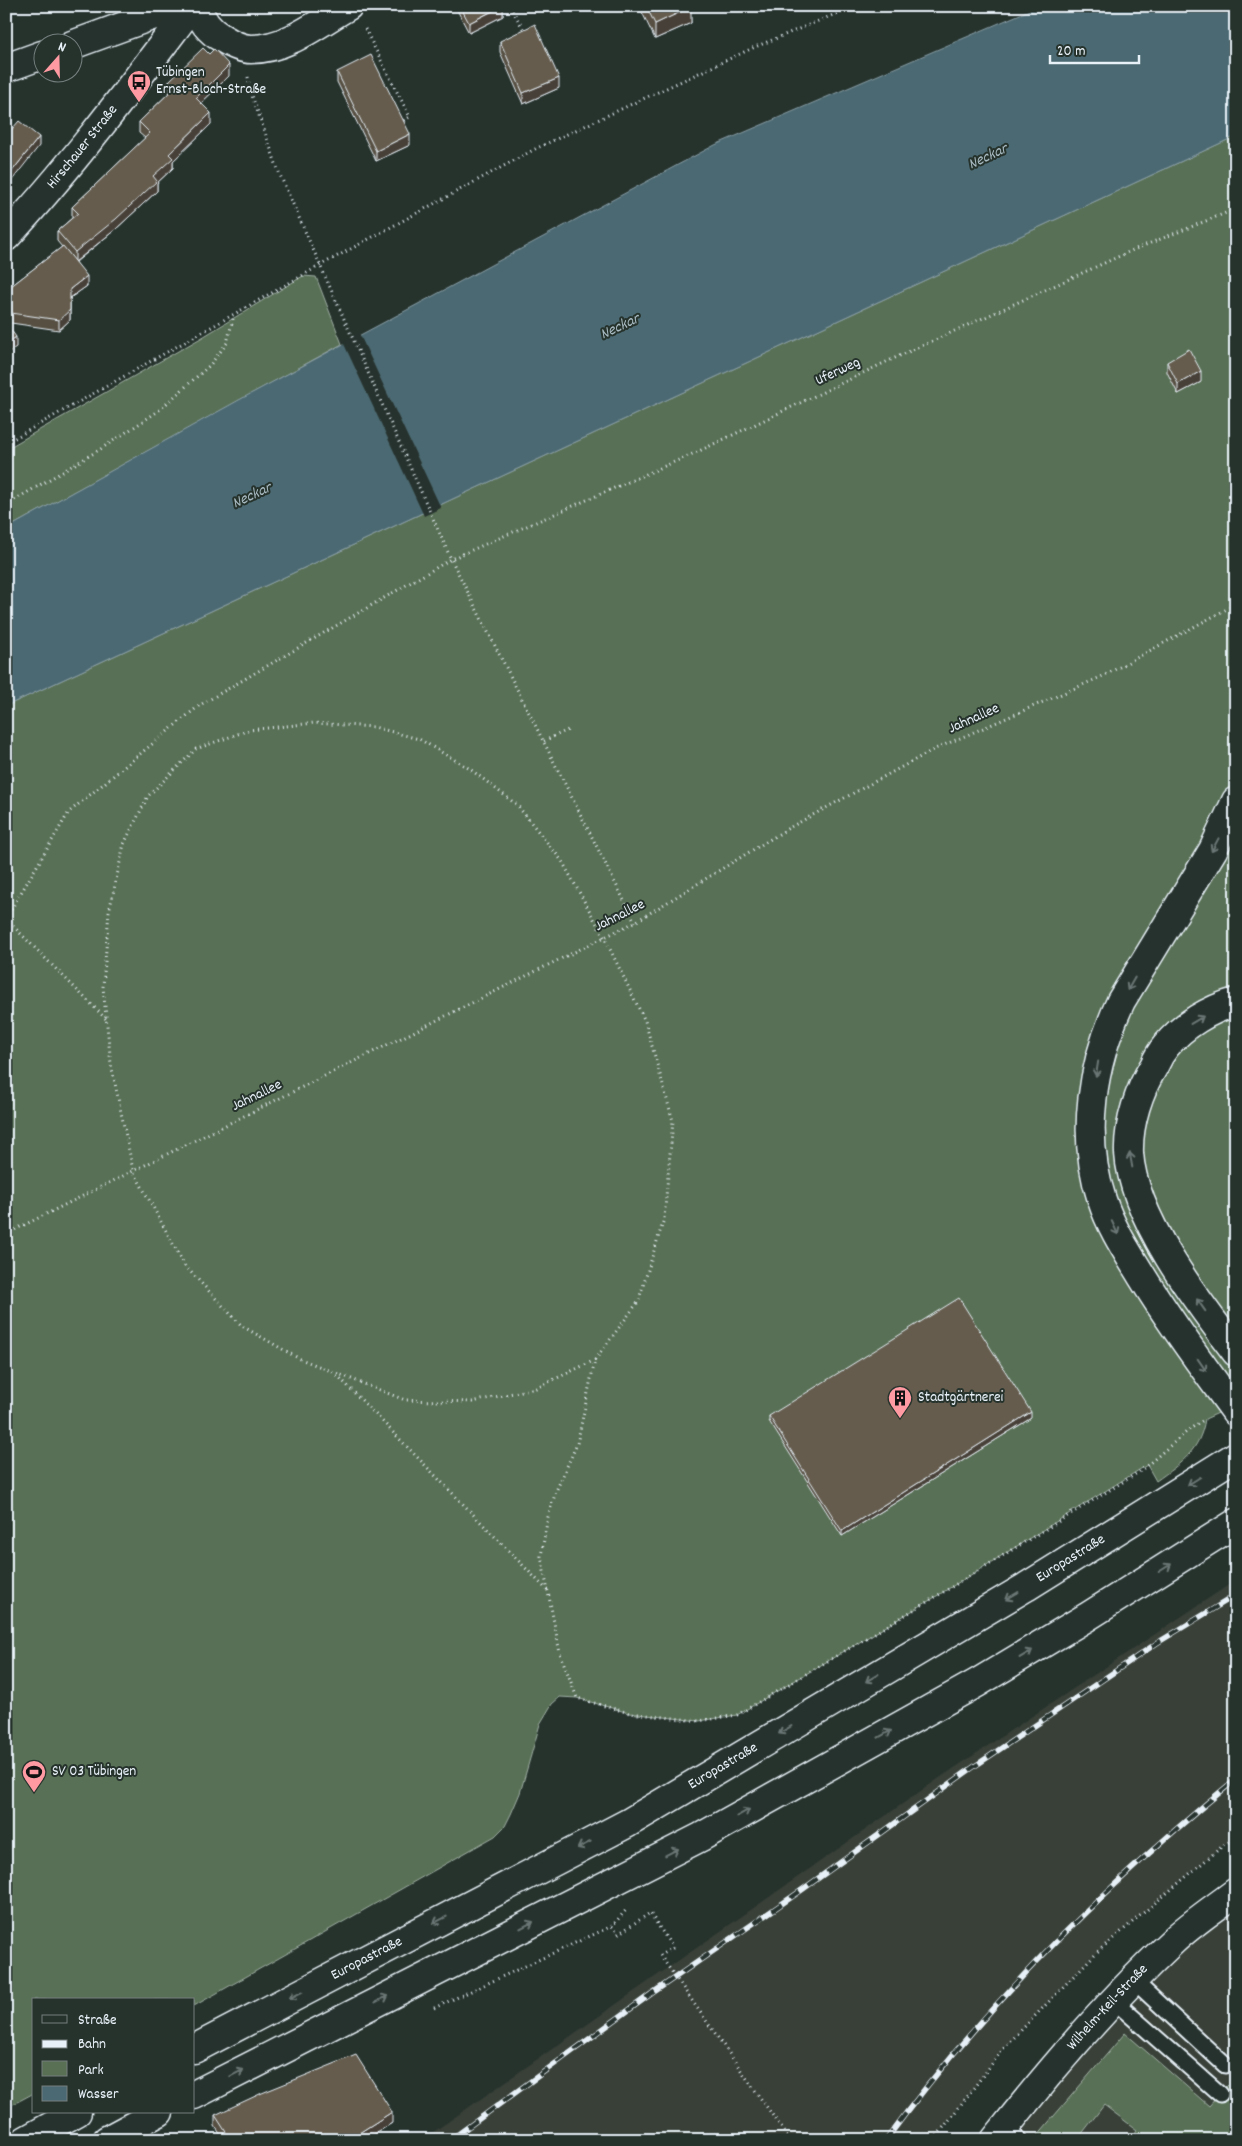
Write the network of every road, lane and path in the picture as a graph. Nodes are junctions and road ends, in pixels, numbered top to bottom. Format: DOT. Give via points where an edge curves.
graph roads {
  1 [pos="179,6"];
  2 [pos="192,6"];
  3 [pos="198,6"];
  4 [pos="510,6"];
  5 [pos="855,6"];
  6 [pos="355,14"];
  7 [pos="528,37"];
  8 [pos="82,41"];
  9 [pos="249,50"];
  10 [pos="32,59"];
  11 [pos="6,68"];
  12 [pos="391,80"];
  13 [pos="386,82"];
  14 [pos="404,105"];
  15 [pos="398,107"];
  16 [pos="400,123"];
  17 [pos="1236,209"];
  18 [pos="6,237"];
  19 [pos="321,265"];
  20 [pos="234,314"];
  21 [pos="6,442"];
  22 [pos="6,505"];
  23 [pos="451,559"];
  24 [pos="1236,604"];
  25 [pos="568,730"];
  26 [pos="544,741"];
  27 [pos="1236,801"];
  28 [pos="6,918"];
  29 [pos="635,922"];
  30 [pos="604,936"];
  31 [pos="1236,1002"];
  32 [pos="106,1020"];
  33 [pos="134,1170"];
  34 [pos="1236,1182"];
  35 [pos="1236,1211"];
  36 [pos="6,1234"];
  37 [pos="1234,1348"];
  38 [pos="595,1360"];
  39 [pos="335,1373"];
  40 [pos="1234,1409"];
  41 [pos="1236,1456"];
  42 [pos="1236,1523"];
  43 [pos="548,1591"];
  44 [pos="1236,1838"];
  45 [pos="1236,1892"];
  46 [pos="612,1926"];
  47 [pos="1133,1980"];
  48 [pos="1113,2000"];
  49 [pos="195,2048"];
  50 [pos="1225,2065"];
  51 [pos="195,2094"];
  52 [pos="1220,2094"];
  53 [pos="73,2114"];
  54 [pos="155,2114"];
  55 [pos="1006,2136"];
  56 [pos="26,2140"];
  57 [pos="107,2140"];
  58 [pos="790,2140"];
  59 [pos="934,2140"];
  1 -- 8 [label="main road"];
  2 -- 18 [label="main road, Hirschauer Straße" via="130,88"];
  3 -- 9 [label="main road" via="201,19 214,33"];
  4 -- 7 [label="path"];
  5 -- 19 [label="path" via="755,47 537,148"];
  6 -- 9 [label="main road" via="285,43"];
  6 -- 12 [label="path"];
  9 -- 19 [label="path" via="246,67 250,90 280,175"];
  10 -- 11 [label="main road"];
  12 -- 13 [label="path"];
  12 -- 14 [label="path"];
  14 -- 15 [label="path"];
  14 -- 16 [label="path" via="410,117"];
  17 -- 23 [label="path, Uferweg" via="1133,250 697,452"];
  19 -- 20 [label="path"];
  19 -- 23 [label="path"];
  20 -- 21 [label="path"];
  20 -- 22 [label="path" via="227,343 210,364 157,412"];
  23 -- 26 [label="path"];
  23 -- 28 [label="path, Uferweg" via="192,711 69,812"];
  24 -- 29 [label="path, Jahnallee" via="1103,676 927,753 787,829"];
  25 -- 26 [label="path"];
  26 -- 29 [label="path"];
  27 -- 40 [label="main road, one-way" via="1213,850 1121,1001 1098,1062 1090,1109 1092,1152 1102,1200 1123,1246 1156,1299"];
  28 -- 32 [label="path"];
  29 -- 30 [label="path, Jahnallee"];
  30 -- 32 [label="path" via="562,861 517,805 467,767 419,739 374,727 314,723 249,730 196,749 148,796 124,844 109,912 103,987"];
  30 -- 33 [label="path, Jahnallee"];
  30 -- 38 [label="path" via="645,1021 673,1121 664,1219 638,1300"];
  37 -- 31 [label="main road, one-way" via="1184,1280 1154,1231 1138,1192 1129,1153 1133,1117 1146,1078 1166,1046 1191,1023"];
  32 -- 33 [label="path" via="111,1064"];
  33 -- 36 [label="path, Jahnallee"];
  33 -- 39 [label="path" via="185,1266 242,1326 298,1358"];
  34 -- 35 [label="path"];
  38 -- 39 [label="path" via="536,1388 472,1402 405,1400"];
  38 -- 43 [label="path" via="577,1444 548,1517 541,1556"];
  39 -- 43 [label="path"];
  40 -- 43 [label="path" via="1208,1417 1139,1472 737,1715 699,1722 629,1713 578,1698 560,1653"];
  41 -- 49 [label="main road, Europastraße, one-way" via="1026,1587 628,1823"];
  51 -- 42 [label="main road, one-way" via="701,1837 977,1683"];
  44 -- 59 [label="path" via="1096,1953 1004,2048"];
  45 -- 47 [label="main road, Wilhelm-Keil-Straße" via="1175,1940"];
  46 -- 58 [label="path, bridge" via="618,1934 650,1913 673,1948 660,1955"];
  47 -- 48 [label="main road, Wilhelm-Keil-Straße"];
  47 -- 50 [label="lane"];
  48 -- 52 [label="lane"];
  48 -- 55 [label="main road, Wilhelm-Keil-Straße" via="1051,2070"];
  53 -- 56 [label="main road"];
  54 -- 57 [label="main road"];
}
